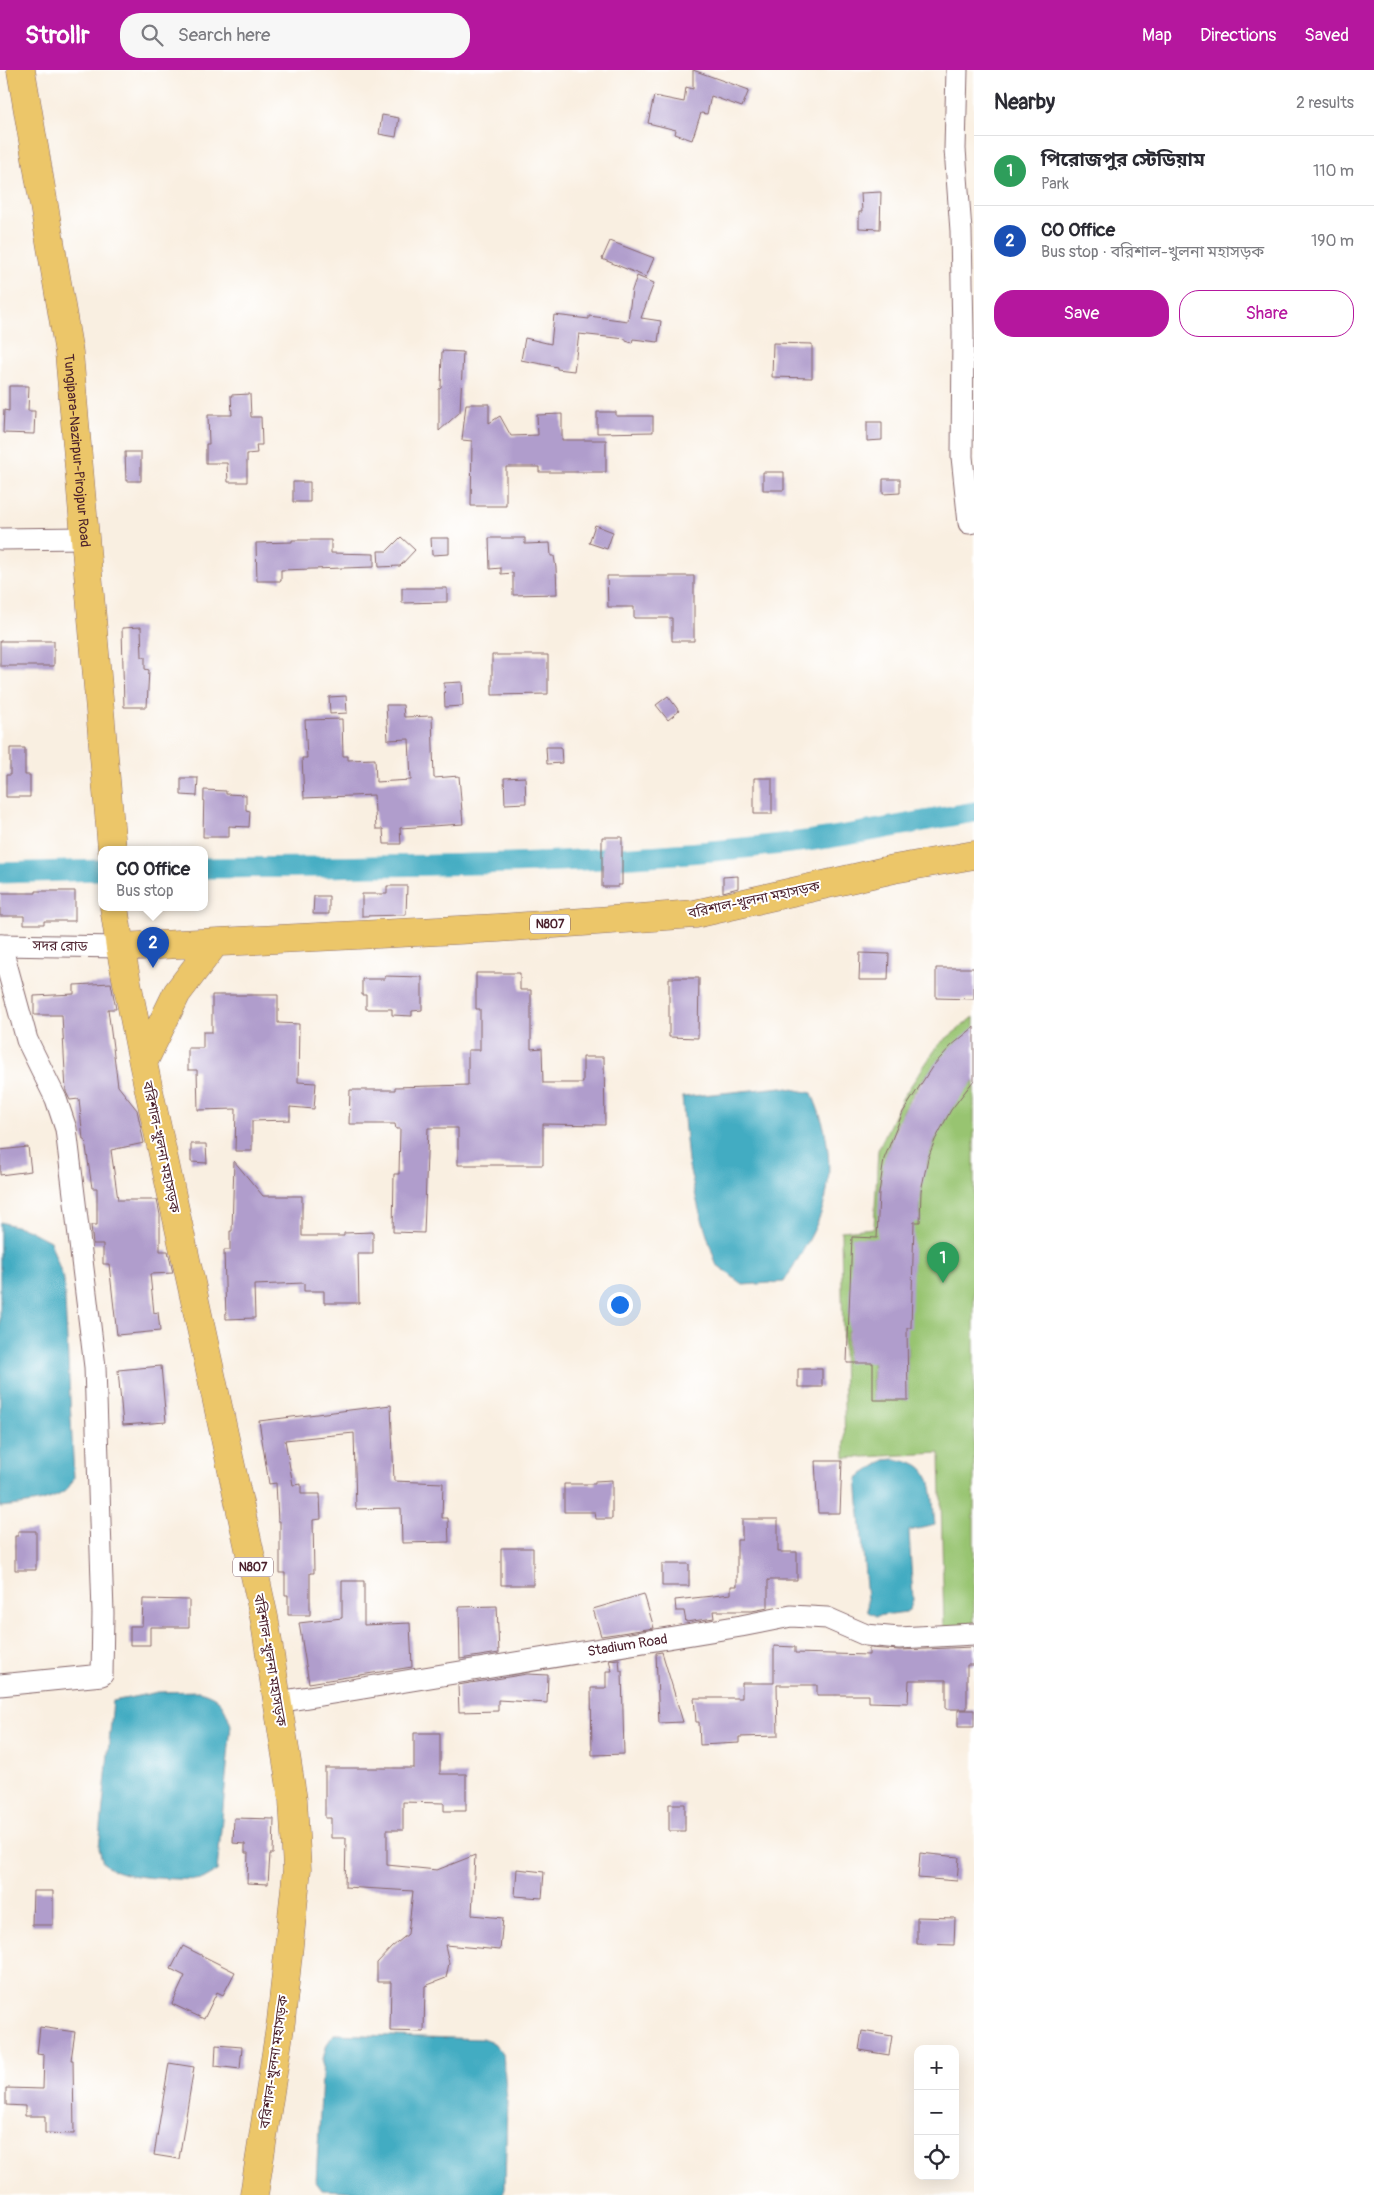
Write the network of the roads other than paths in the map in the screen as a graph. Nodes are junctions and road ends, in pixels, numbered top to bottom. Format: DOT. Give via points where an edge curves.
graph roads {
  1 [pos="21,70"];
  2 [pos="956,70"];
  3 [pos="974,522"];
  4 [pos="85,538"];
  5 [pos="0,540"];
  6 [pos="112,841"];
  7 [pos="974,855"];
  8 [pos="115,911"];
  9 [pos="216,943"];
  10 [pos="1,945"];
  11 [pos="120,947"];
  12 [pos="143,1063"];
  13 [pos="974,1634"];
  14 [pos="0,1685"];
  15 [pos="278,1702"];
  16 [pos="254,2195"];
  1 -- 4 [label="main road, Tungipara-Nazirpur-Pirojpur Road" via="69,354"];
  2 -- 3 [label="street" via="955,149 963,333 962,457 970,522"];
  4 -- 5 [label="street"];
  4 -- 6 [label="main road, Tungipara-Nazirpur-Pirojpur Road"];
  7 -- 9 [label="main road, বরিশাল-খুলনা মহাসড়ক / N807" via="894,869 695,914"];
  8 -- 11 [label="main road"];
  9 -- 11 [label="main road, বরিশাল-খুলনা মহাসড়ক / N807"];
  9 -- 12 [label="main road" via="177,993"];
  10 -- 11 [label="street, সদর রোড"];
  10 -- 14 [label="street" via="27,1040 56,1099 67,1138 95,1367 103,1613 102,1675"];
  11 -- 12 [label="main road, বরিশাল-খুলনা মহাসড়ক / N807"];
  12 -- 15 [label="main road, বরিশাল-খুলনা মহাসড়ক / N807" via="264,1617"];
  13 -- 15 [label="street, Stadium Road" via="900,1638 866,1635 827,1618 790,1616"];
  15 -- 16 [label="main road, বরিশাল-খুলনা মহাসড়ক / N807" via="293,1800 297,1868 281,2021"];
}
